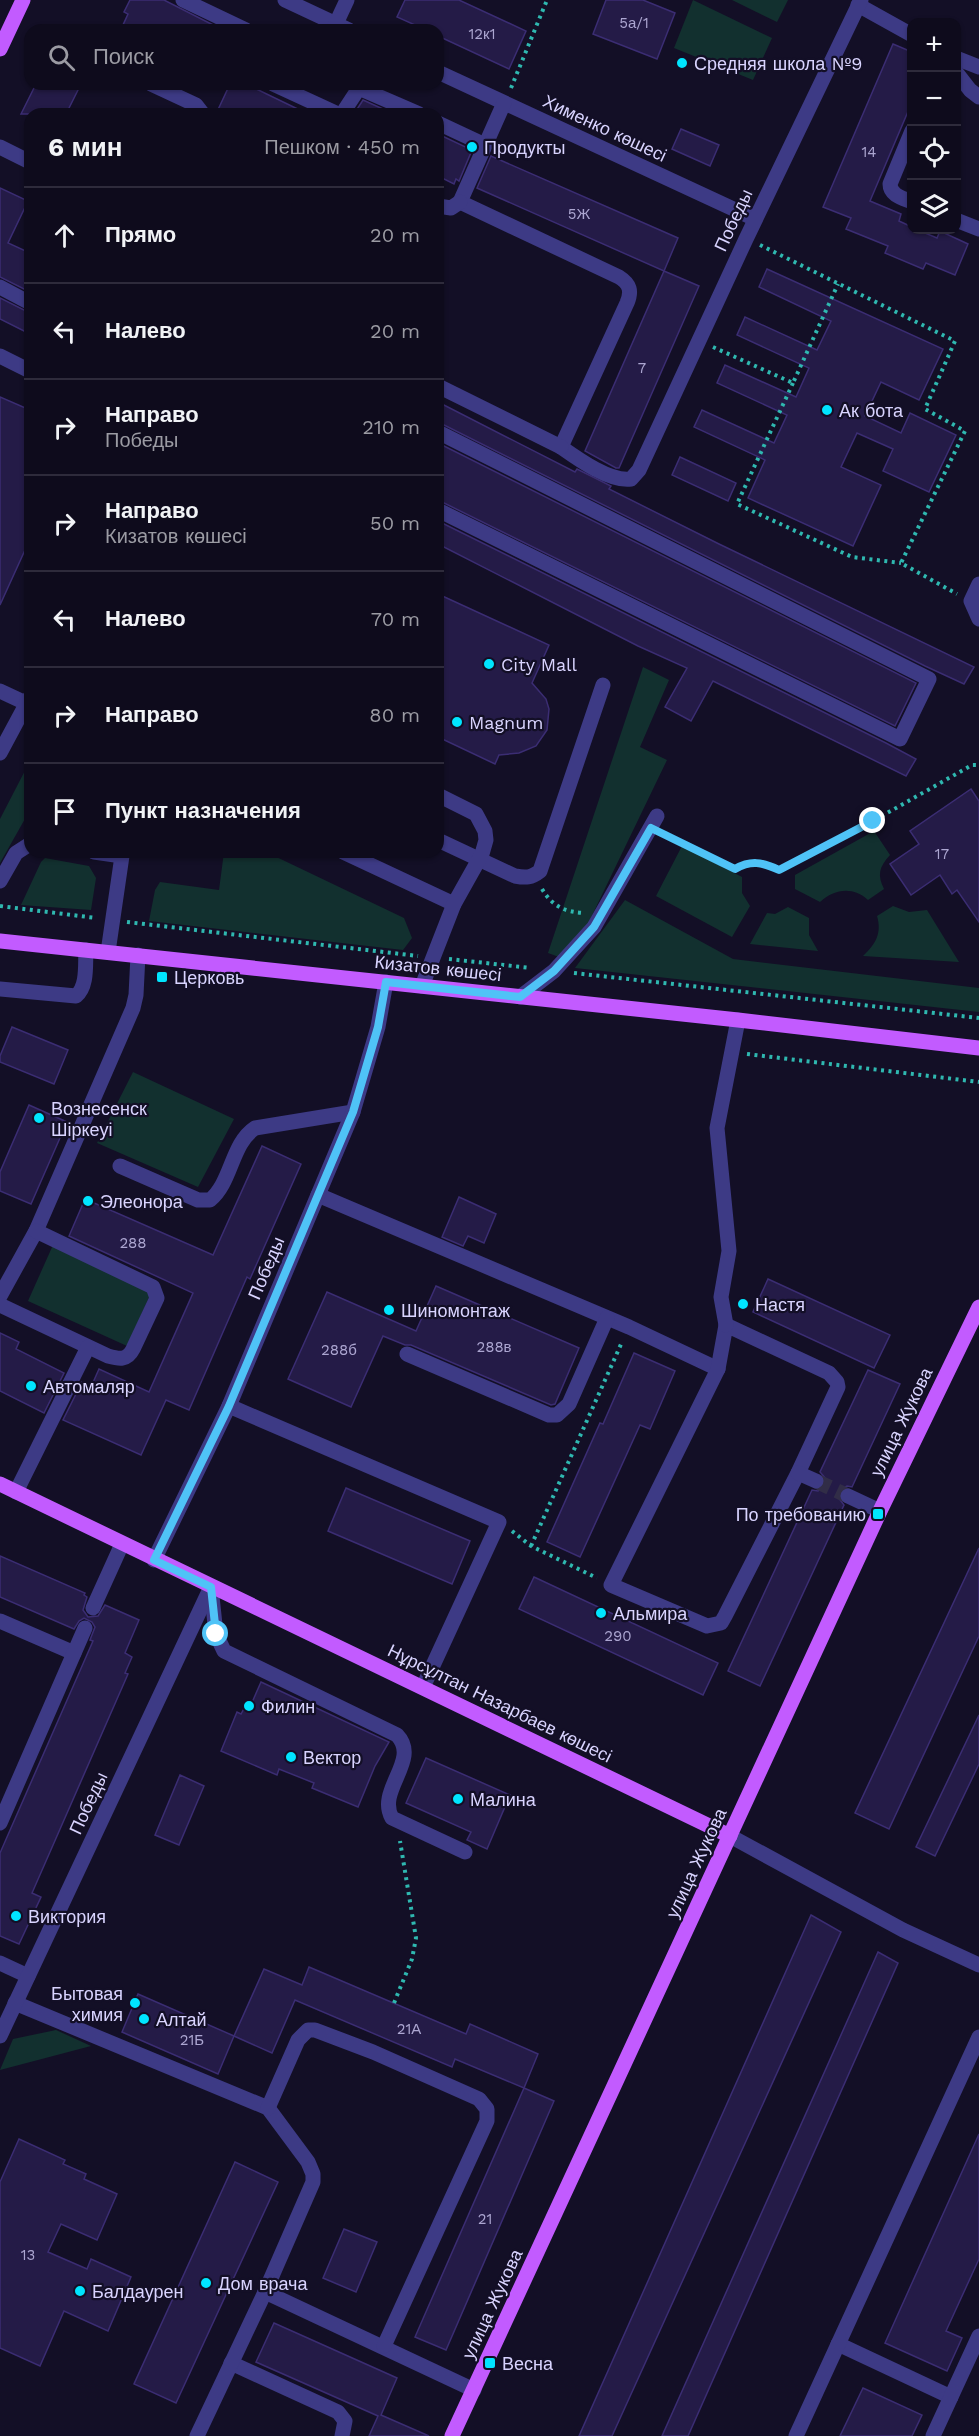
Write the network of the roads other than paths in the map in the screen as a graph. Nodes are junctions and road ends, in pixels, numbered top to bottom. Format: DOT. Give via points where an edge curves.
graph roads {
  1 [pos="23,0"];
  2 [pos="183,0"];
  3 [pos="285,0"];
  4 [pos="347,0"];
  5 [pos="860,3"];
  6 [pos="233,24"];
  7 [pos="331,24"];
  8 [pos="340,24"];
  9 [pos="907,32"];
  10 [pos="0,50"];
  11 [pos="961,60"];
  12 [pos="979,67"];
  13 [pos="444,75"];
  14 [pos="961,78"];
  15 [pos="164,90"];
  16 [pos="358,90"];
  17 [pos="365,90"];
  18 [pos="303,91"];
  19 [pos="979,97"];
  20 [pos="504,103"];
  21 [pos="198,108"];
  22 [pos="330,108"];
  23 [pos="345,108"];
  24 [pos="405,108"];
  25 [pos="444,126"];
  26 [pos="907,143"];
  27 [pos="485,145"];
  28 [pos="0,147"];
  29 [pos="24,159"];
  30 [pos="907,200"];
  31 [pos="460,202"];
  32 [pos="444,207"];
  33 [pos="755,219"];
  34 [pos="961,222"];
  35 [pos="979,229"];
  36 [pos="0,287"];
  37 [pos="24,300"];
  38 [pos="0,356"];
  39 [pos="24,368"];
  40 [pos="444,389"];
  41 [pos="444,435"];
  42 [pos="561,447"];
  43 [pos="444,513"];
  44 [pos="979,584"];
  45 [pos="979,619"];
  46 [pos="603,685"];
  47 [pos="0,691"];
  48 [pos="24,700"];
  49 [pos="24,709"];
  50 [pos="0,753"];
  51 [pos="444,798"];
  52 [pos="654,822"];
  53 [pos="444,843"];
  54 [pos="24,848"];
  55 [pos="122,858"];
  56 [pos="356,858"];
  57 [pos="478,858"];
  58 [pos="0,881"];
  59 [pos="454,904"];
  60 [pos="0,941"];
  61 [pos="86,950"];
  62 [pos="108,952"];
  63 [pos="138,956"];
  64 [pos="386,982"];
  65 [pos="422,986"];
  66 [pos="0,989"];
  67 [pos="520,997"];
  68 [pos="738,1020"];
  69 [pos="979,1048"];
  70 [pos="353,1112"];
  71 [pos="120,1166"];
  72 [pos="318,1195"];
  73 [pos="36,1231"];
  74 [pos="0,1296"];
  75 [pos="0,1305"];
  76 [pos="979,1307"];
  77 [pos="607,1318"];
  78 [pos="726,1325"];
  79 [pos="88,1347"];
  80 [pos="407,1354"];
  81 [pos="718,1369"];
  82 [pos="229,1406"];
  83 [pos="798,1473"];
  84 [pos="816,1481"];
  85 [pos="0,1484"];
  86 [pos="16,1492"];
  87 [pos="848,1496"];
  88 [pos="880,1511"];
  89 [pos="122,1544"];
  90 [pos="154,1560"];
  91 [pos="211,1587"];
  92 [pos="93,1608"];
  93 [pos="0,1620"];
  94 [pos="85,1628"];
  95 [pos="74,1653"];
  96 [pos="423,1687"];
  97 [pos="0,1823"];
  98 [pos="730,1836"];
  99 [pos="465,1852"];
  100 [pos="0,1963"];
  101 [pos="979,1965"];
  102 [pos="28,1976"];
  103 [pos="15,2003"];
  104 [pos="0,2036"];
  105 [pos="979,2037"];
  106 [pos="268,2109"];
  107 [pos="265,2292"];
  108 [pos="979,2336"];
  109 [pos="838,2344"];
  110 [pos="384,2346"];
  111 [pos="231,2363"];
  112 [pos="474,2390"];
  113 [pos="951,2397"];
  114 [pos="197,2436"];
  115 [pos="342,2436"];
  116 [pos="452,2436"];
  117 [pos="796,2436"];
  118 [pos="933,2436"];
  1 -- 10 [label="main road"];
  2 -- 6 [label="street"];
  3 -- 7 [label="street"];
  4 -- 8 [label="street"];
  5 -- 9 [label="street"];
  5 -- 33 [label="street, Победы"];
  11 -- 12 [label="street"];
  13 -- 20 [label="street, Хименко көшесі"];
  14 -- 19 [label="street"];
  15 -- 21 [label="street"];
  16 -- 23 [label="street"];
  17 -- 24 [label="street"];
  18 -- 22 [label="street"];
  20 -- 27 [label="street"];
  20 -- 33 [label="street, Хименко көшесі"];
  25 -- 27 [label="street"];
  26 -- 30 [label="street" via="890,184 894,194"];
  27 -- 31 [label="street"];
  28 -- 29 [label="street"];
  31 -- 32 [label="street" via="451,208"];
  31 -- 42 [label="street" via="619,277 629,287 627,303"];
  33 -- 42 [label="street, Победы" via="636,476 625,480 583,463"];
  34 -- 35 [label="street"];
  36 -- 37 [label="street"];
  38 -- 39 [label="street"];
  40 -- 42 [label="street, Победы"];
  41 -- 43 [label="street" via="929,679 900,739"];
  44 -- 45 [label="street" via="971,601"];
  46 -- 57 [label="street" via="540,871 525,878 515,876"];
  47 -- 48 [label="street"];
  49 -- 50 [label="street"];
  51 -- 57 [label="street" via="470,810 481,822 486,840"];
  52 -- 67 [label="street" via="594,927 554,971"];
  53 -- 57 [label="street"];
  54 -- 58 [label="street" via="16,853"];
  55 -- 62 [label="street"];
  56 -- 59 [label="street"];
  57 -- 59 [label="street"];
  59 -- 65 [label="street"];
  60 -- 61 [label="main road, Кизатов көшесі"];
  61 -- 62 [label="main road, Кизатов көшесі"];
  61 -- 66 [label="street" via="84,983 76,996"];
  62 -- 63 [label="main road, Кизатов көшесі"];
  63 -- 64 [label="main road, Кизатов көшесі"];
  63 -- 73 [label="street" via="133,1008"];
  64 -- 65 [label="main road, Кизатов көшесі"];
  64 -- 70 [label="street, Победы" via="378,1027"];
  65 -- 67 [label="main road, Кизатов көшесі"];
  67 -- 68 [label="main road, Кизатов көшесі"];
  68 -- 69 [label="main road, Кизатов көшесі"];
  68 -- 78 [label="street" via="717,1128 729,1251 722,1297"];
  70 -- 71 [label="street" via="255,1128 244,1137 219,1191 210,1200 198,1200"];
  70 -- 72 [label="street, Победы"];
  72 -- 77 [label="street"];
  72 -- 82 [label="street, Победы"];
  73 -- 74 [label="street"];
  73 -- 79 [label="street" via="149,1284 157,1292 130,1356 117,1358"];
  75 -- 79 [label="street"];
  76 -- 88 [label="main road, улица Жукова"];
  77 -- 80 [label="street" via="569,1404 557,1415 549,1415"];
  77 -- 81 [label="street"];
  78 -- 81 [label="street"];
  78 -- 83 [label="street" via="829,1373 837,1382 837,1393"];
  79 -- 86 [label="street"];
  81 -- 83 [label="street" via="611,1585 701,1624 721,1623"];
  82 -- 90 [label="street, Победы"];
  82 -- 96 [label="street" via="499,1522"];
  83 -- 84 [label="street"];
  85 -- 86 [label="main road, Нұрсұлтан Назарбаев көшесі"];
  86 -- 89 [label="main road, Нұрсұлтан Назарбаев көшесі"];
  87 -- 88 [label="street"];
  88 -- 98 [label="main road, улица Жукова"];
  89 -- 90 [label="main road, Нұрсұлтан Назарбаев көшесі"];
  89 -- 92 [label="street"];
  90 -- 91 [label="main road, Нұрсұлтан Назарбаев көшесі"];
  91 -- 96 [label="main road, Нұрсұлтан Назарбаев көшесі"];
  91 -- 99 [label="street" via="216,1634 224,1651 392,1730 403,1741 405,1755 387,1810 397,1822"];
  91 -- 102 [label="street, Победы"];
  93 -- 95 [label="street"];
  94 -- 95 [label="street"];
  95 -- 97 [label="street"];
  96 -- 98 [label="main road, Нұрсұлтан Назарбаев көшесі"];
  98 -- 101 [label="street, Нұрсұлтан Назарбаев көшесі" via="903,1930"];
  98 -- 112 [label="main road, улица Жукова"];
  100 -- 102 [label="street"];
  102 -- 103 [label="street, Победы"];
  103 -- 104 [label="street, Победы"];
  103 -- 106 [label="street"];
  105 -- 109 [label="street"];
  106 -- 107 [label="street" via="308,2162 313,2182"];
  106 -- 110 [label="street" via="298,2040 308,2030 315,2030 479,2099 487,2109 487,2121"];
  107 -- 110 [label="street"];
  107 -- 111 [label="street"];
  108 -- 113 [label="street"];
  109 -- 113 [label="street"];
  109 -- 117 [label="street"];
  110 -- 112 [label="street"];
  111 -- 114 [label="street"];
  111 -- 115 [label="street" via="338,2412 345,2421"];
  112 -- 116 [label="main road, улица Жукова"];
  113 -- 118 [label="street"];
}
